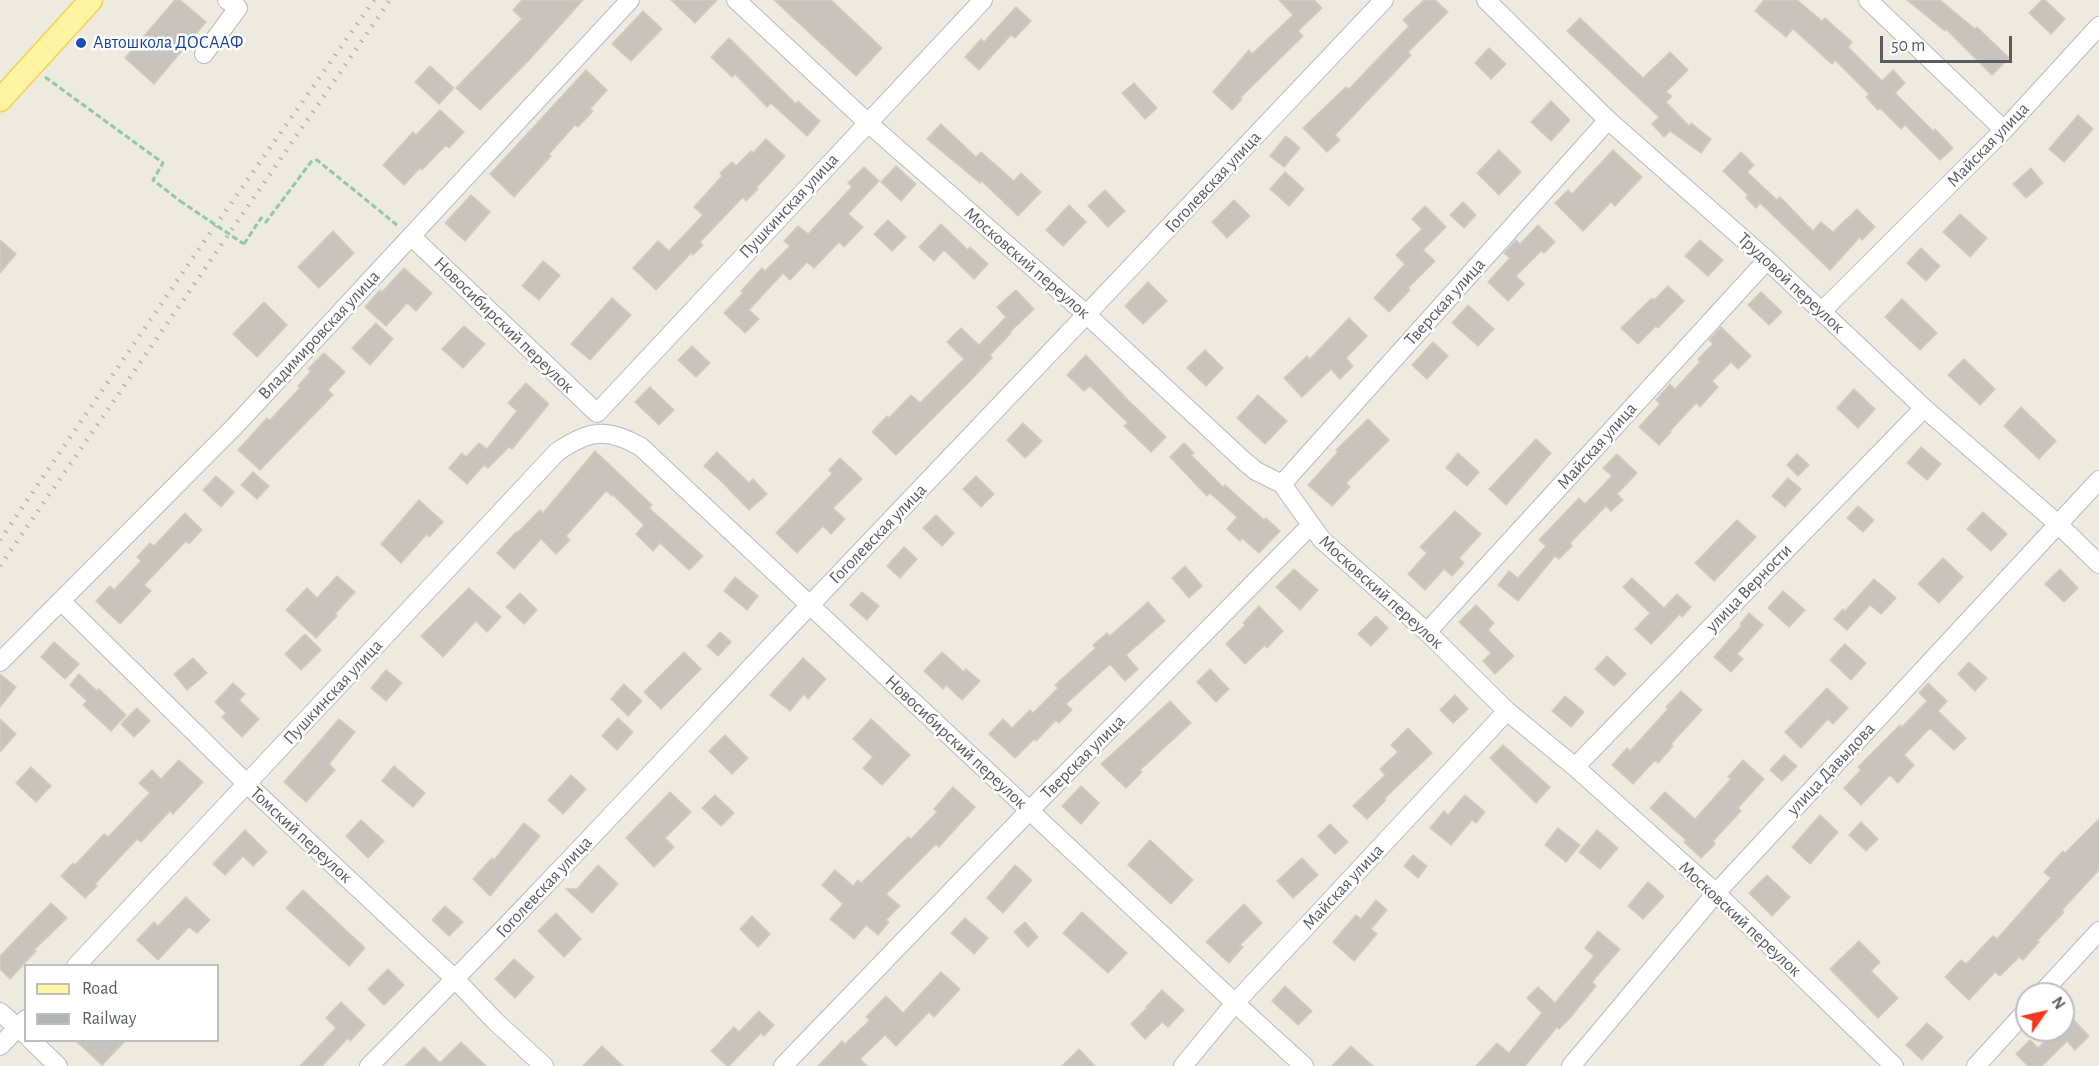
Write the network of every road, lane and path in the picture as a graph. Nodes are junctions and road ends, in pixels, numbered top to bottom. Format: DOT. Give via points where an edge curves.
graph roads {
  1 [pos="91,0"];
  2 [pos="227,0"];
  3 [pos="630,0"];
  4 [pos="736,0"];
  5 [pos="983,0"];
  6 [pos="1384,0"];
  7 [pos="1486,0"];
  8 [pos="1868,0"];
  9 [pos="2099,27"];
  10 [pos="204,54"];
  11 [pos="32,67"];
  12 [pos="0,100"];
  13 [pos="1608,120"];
  14 [pos="867,122"];
  15 [pos="2004,130"];
  16 [pos="411,236"];
  17 [pos="1767,260"];
  18 [pos="1822,312"];
  19 [pos="1087,315"];
  20 [pos="1924,408"];
  21 [pos="597,413"];
  22 [pos="600,433"];
  23 [pos="2099,480"];
  24 [pos="1282,484"];
  25 [pos="2058,524"];
  26 [pos="1310,526"];
  27 [pos="2099,564"];
  28 [pos="61,601"];
  29 [pos="810,605"];
  30 [pos="1427,632"];
  31 [pos="0,662"];
  32 [pos="1507,711"];
  33 [pos="1575,767"];
  34 [pos="247,784"];
  35 [pos="1029,811"];
  36 [pos="1716,893"];
  37 [pos="2099,931"];
  38 [pos="78,964"];
  39 [pos="456,980"];
  40 [pos="2052,982"];
  41 [pos="1235,1004"];
  42 [pos="0,1011"];
  43 [pos="2015,1023"];
  44 [pos="23,1027"];
  45 [pos="32,1042"];
  46 [pos="0,1046"];
  47 [pos="58,1066"];
  48 [pos="369,1066"];
  49 [pos="544,1066"];
  50 [pos="783,1066"];
  51 [pos="1183,1066"];
  52 [pos="1304,1066"];
  53 [pos="1571,1066"];
  54 [pos="1894,1066"];
  55 [pos="1976,1066"];
  1 -- 11 [label="main road"];
  2 -- 10 [label="street" via="238,8"];
  3 -- 16 [label="street, Владимировская улица"];
  4 -- 14 [label="street, Московский переулок"];
  5 -- 14 [label="street, Пушкинская улица"];
  6 -- 19 [label="street, Гоголевская улица"];
  7 -- 13 [label="street, Трудовой переулок"];
  8 -- 15 [label="street"];
  9 -- 15 [label="street, Майская улица"];
  11 -- 12 [label="main road"];
  11 -- 16 [label="path, bridge" via="163,163 153,180 244,244 261,218 266,222 311,162 317,160"];
  13 -- 17 [label="street, Трудовой переулок"];
  13 -- 24 [label="street, Тверская улица"];
  14 -- 19 [label="street, Московский переулок"];
  14 -- 21 [label="street, Пушкинская улица"];
  15 -- 18 [label="street, Майская улица"];
  16 -- 21 [label="street, Новосибирский переулок"];
  16 -- 28 [label="street, Владимировская улица" via="235,426"];
  17 -- 18 [label="street, Трудовой переулок"];
  17 -- 30 [label="street, Майская улица"];
  18 -- 20 [label="street, Трудовой переулок"];
  19 -- 24 [label="street, Московский переулок" via="1244,462"];
  19 -- 29 [label="street, Гоголевская улица"];
  20 -- 25 [label="street, Трудовой переулок"];
  20 -- 33 [label="street, улица Верности"];
  21 -- 22 [label="street"];
  22 -- 29 [label="street, Новосибирский переулок" via="615,434 641,447"];
  22 -- 34 [label="street, Пушкинская улица" via="557,452"];
  23 -- 25 [label="street, улица Давыдова"];
  24 -- 26 [label="street, Московский переулок"];
  25 -- 27 [label="street, Трудовой переулок"];
  25 -- 36 [label="street, улица Давыдова"];
  26 -- 30 [label="street, Московский переулок"];
  26 -- 35 [label="street, Тверская улица"];
  28 -- 31 [label="street, Владимировская улица"];
  28 -- 34 [label="street, Томский переулок"];
  29 -- 35 [label="street, Новосибирский переулок"];
  29 -- 39 [label="street, Гоголевская улица"];
  30 -- 32 [label="street, Московский переулок"];
  32 -- 33 [label="street, Московский переулок"];
  32 -- 41 [label="street, Майская улица"];
  33 -- 36 [label="street, Московский переулок"];
  34 -- 38 [label="street, Пушкинская улица"];
  34 -- 39 [label="street, Томский переулок"];
  35 -- 41 [label="street, Новосибирский переулок"];
  35 -- 50 [label="street, Тверская улица"];
  36 -- 53 [label="street, улица Давыдова"];
  36 -- 54 [label="street, Московский переулок"];
  37 -- 40 [label="street"];
  39 -- 48 [label="street, Гоголевская улица"];
  39 -- 49 [label="street, Томский переулок"];
  41 -- 51 [label="street, Майская улица"];
  41 -- 52 [label="street, Новосибирский переулок"];
  42 -- 44 [label="street"];
  43 -- 55 [label="street"];
  44 -- 46 [label="street"];
  45 -- 47 [label="street"];
}
